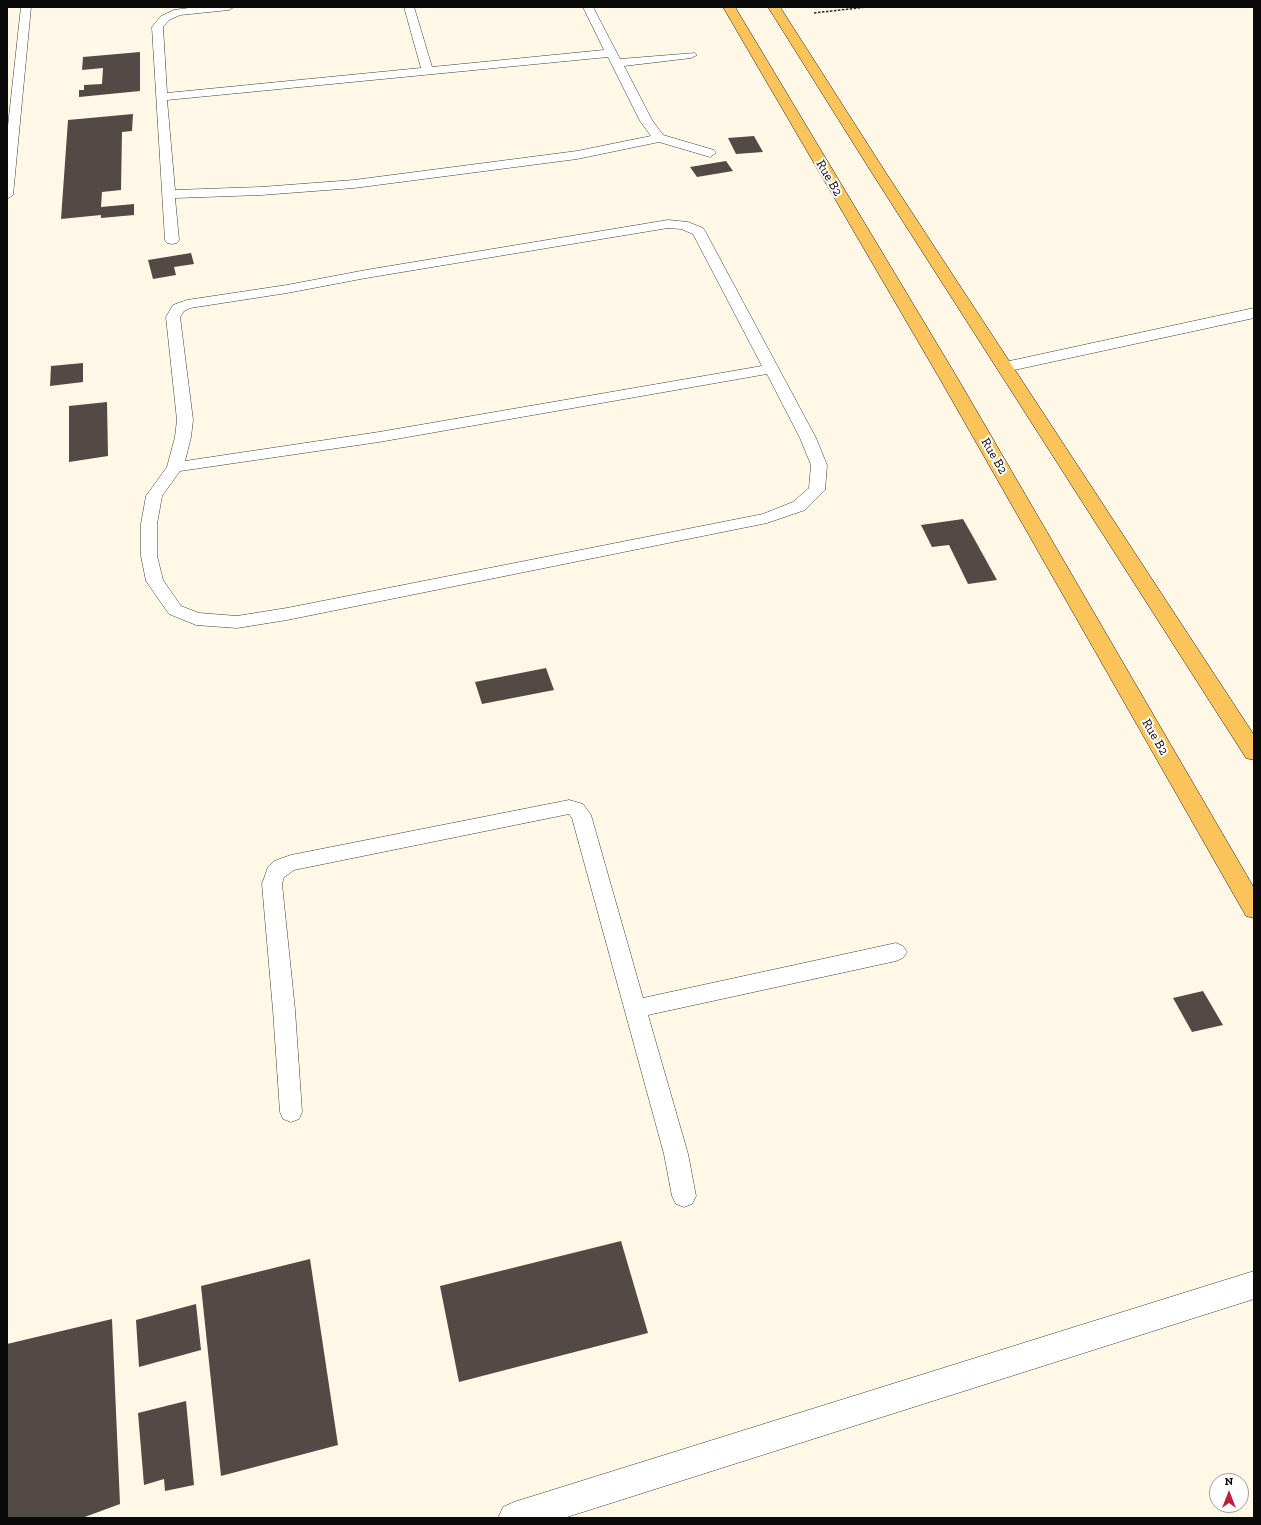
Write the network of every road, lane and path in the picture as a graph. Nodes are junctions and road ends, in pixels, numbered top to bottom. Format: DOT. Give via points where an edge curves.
graph roads {
  1 [pos="26,7"];
  2 [pos="229,7"];
  3 [pos="409,7"];
  4 [pos="588,7"];
  5 [pos="729,7"];
  6 [pos="867,7"];
  7 [pos="778,12"];
  8 [pos="692,55"];
  9 [pos="615,58"];
  10 [pos="427,71"];
  11 [pos="161,97"];
  12 [pos="659,138"];
  13 [pos="710,153"];
  14 [pos="169,194"];
  15 [pos="7,195"];
  16 [pos="172,240"];
  17 [pos="1254,313"];
  18 [pos="1005,367"];
  19 [pos="770,369"];
  20 [pos="175,467"];
  21 [pos="1254,752"];
  22 [pos="1254,909"];
  23 [pos="896,952"];
  24 [pos="634,1009"];
  25 [pos="291,1112"];
  26 [pos="684,1196"];
  27 [pos="1254,1285"];
  28 [pos="514,1518"];
  1 -- 15 [label="lane"];
  2 -- 11 [label="lane" via="178,12 165,18 158,27"];
  3 -- 10 [label="lane"];
  4 -- 9 [label="lane"];
  5 -- 22 [label="main road, Rue B2" via="949,378"];
  6 -- 7 [label="path"];
  7 -- 18 [label="main road"];
  8 -- 9 [label="lane"];
  9 -- 10 [label="lane"];
  9 -- 12 [label="lane" via="646,121"];
  10 -- 11 [label="lane"];
  11 -- 14 [label="lane"];
  12 -- 13 [label="lane"];
  12 -- 14 [label="lane" via="577,155 354,184"];
  14 -- 16 [label="lane"];
  17 -- 18 [label="street"];
  18 -- 21 [label="main road"];
  19 -- 20 [label="lane" via="379,437"];
  19 -- 20 [label="lane" via="698,231 683,225 654,225 187,304 178,308 173,317 185,420"];
  19 -- 20 [label="lane" via="808,438 819,465 817,490 799,506 768,518 287,614 237,622 196,619 175,610 155,581 149,556 149,524 154,496"];
  23 -- 24 [label="lane"];
  24 -- 25 [label="lane" via="581,815 576,809 561,807 291,863 275,873 272,884"];
  24 -- 26 [label="lane" via="676,1154"];
  27 -- 28 [label="street"];
}
